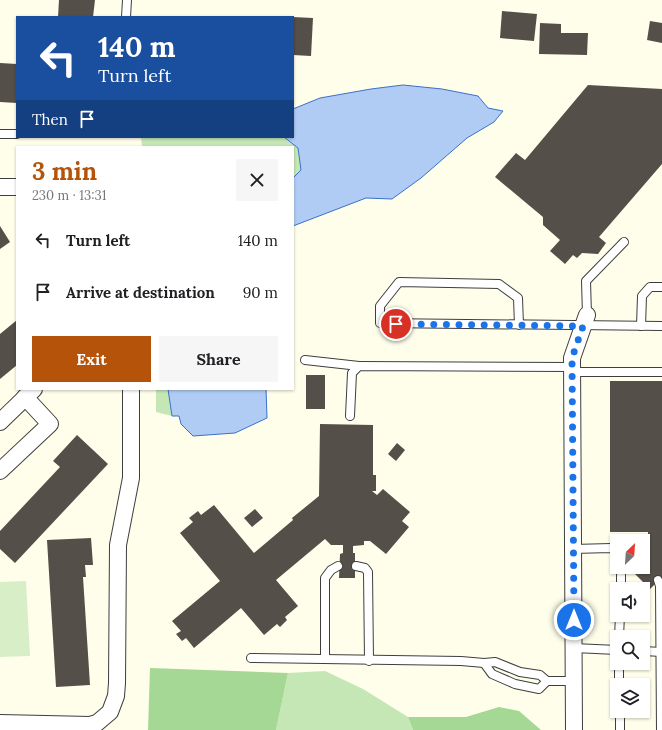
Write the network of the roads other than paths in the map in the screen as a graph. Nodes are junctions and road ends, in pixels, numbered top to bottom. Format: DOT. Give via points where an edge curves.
graph roads {
  1 [pos="126,0"];
  2 [pos="126,16"];
  3 [pos="0,134"];
  4 [pos="16,134"];
  5 [pos="0,187"];
  6 [pos="16,187"];
  7 [pos="624,242"];
  8 [pos="662,287"];
  9 [pos="585,320"];
  10 [pos="519,325"];
  11 [pos="641,326"];
  12 [pos="662,326"];
  13 [pos="305,360"];
  14 [pos="359,366"];
  15 [pos="572,369"];
  16 [pos="662,372"];
  17 [pos="131,390"];
  18 [pos="30,393"];
  19 [pos="350,416"];
  20 [pos="0,422"];
  21 [pos="0,471"];
  22 [pos="610,548"];
  23 [pos="573,549"];
  24 [pos="338,566"];
  25 [pos="356,566"];
  26 [pos="658,580"];
  27 [pos="574,648"];
  28 [pos="610,650"];
  29 [pos="650,652"];
  30 [pos="662,652"];
  31 [pos="251,658"];
  32 [pos="325,659"];
  33 [pos="369,661"];
  34 [pos="484,663"];
  35 [pos="547,681"];
  36 [pos="574,681"];
  37 [pos="620,718"];
  38 [pos="0,723"];
  39 [pos="574,730"];
  40 [pos="620,730"];
  41 [pos="661,730"];
  1 -- 2 [label="lane"];
  3 -- 4 [label="lane"];
  5 -- 6 [label="street"];
  7 -- 9 [label="lane" via="586,281"];
  8 -- 11 [label="lane" via="650,287 642,296"];
  9 -- 10 [label="lane"];
  9 -- 11 [label="lane"];
  9 -- 15 [label="street" via="572,358"];
  10 -- 10 [label="lane" via="518,298 499,284 399,282 380,306 380,323"];
  11 -- 12 [label="lane"];
  13 -- 14 [label="lane"];
  14 -- 15 [label="lane"];
  14 -- 19 [label="lane" via="352,372"];
  15 -- 16 [label="lane"];
  15 -- 23 [label="street"];
  17 -- 38 [label="street" via="131,478 118,546 117,683 114,703 104,719 90,725"];
  18 -- 20 [label="street"];
  18 -- 21 [label="street" via="50,424"];
  22 -- 23 [label="lane"];
  23 -- 27 [label="street"];
  24 -- 32 [label="lane" via="331,570 326,578"];
  25 -- 33 [label="lane" via="365,568 368,572"];
  26 -- 30 [label="lane"];
  27 -- 28 [label="lane"];
  27 -- 36 [label="street"];
  29 -- 30 [label="lane"];
  30 -- 41 [label="lane"];
  31 -- 32 [label="lane"];
  32 -- 33 [label="lane"];
  33 -- 34 [label="lane"];
  34 -- 35 [label="lane" via="494,662 520,672 540,675"];
  34 -- 35 [label="lane" via="492,674 515,684 539,689"];
  35 -- 36 [label="lane"];
  36 -- 39 [label="street"];
  37 -- 40 [label="lane"];
}
